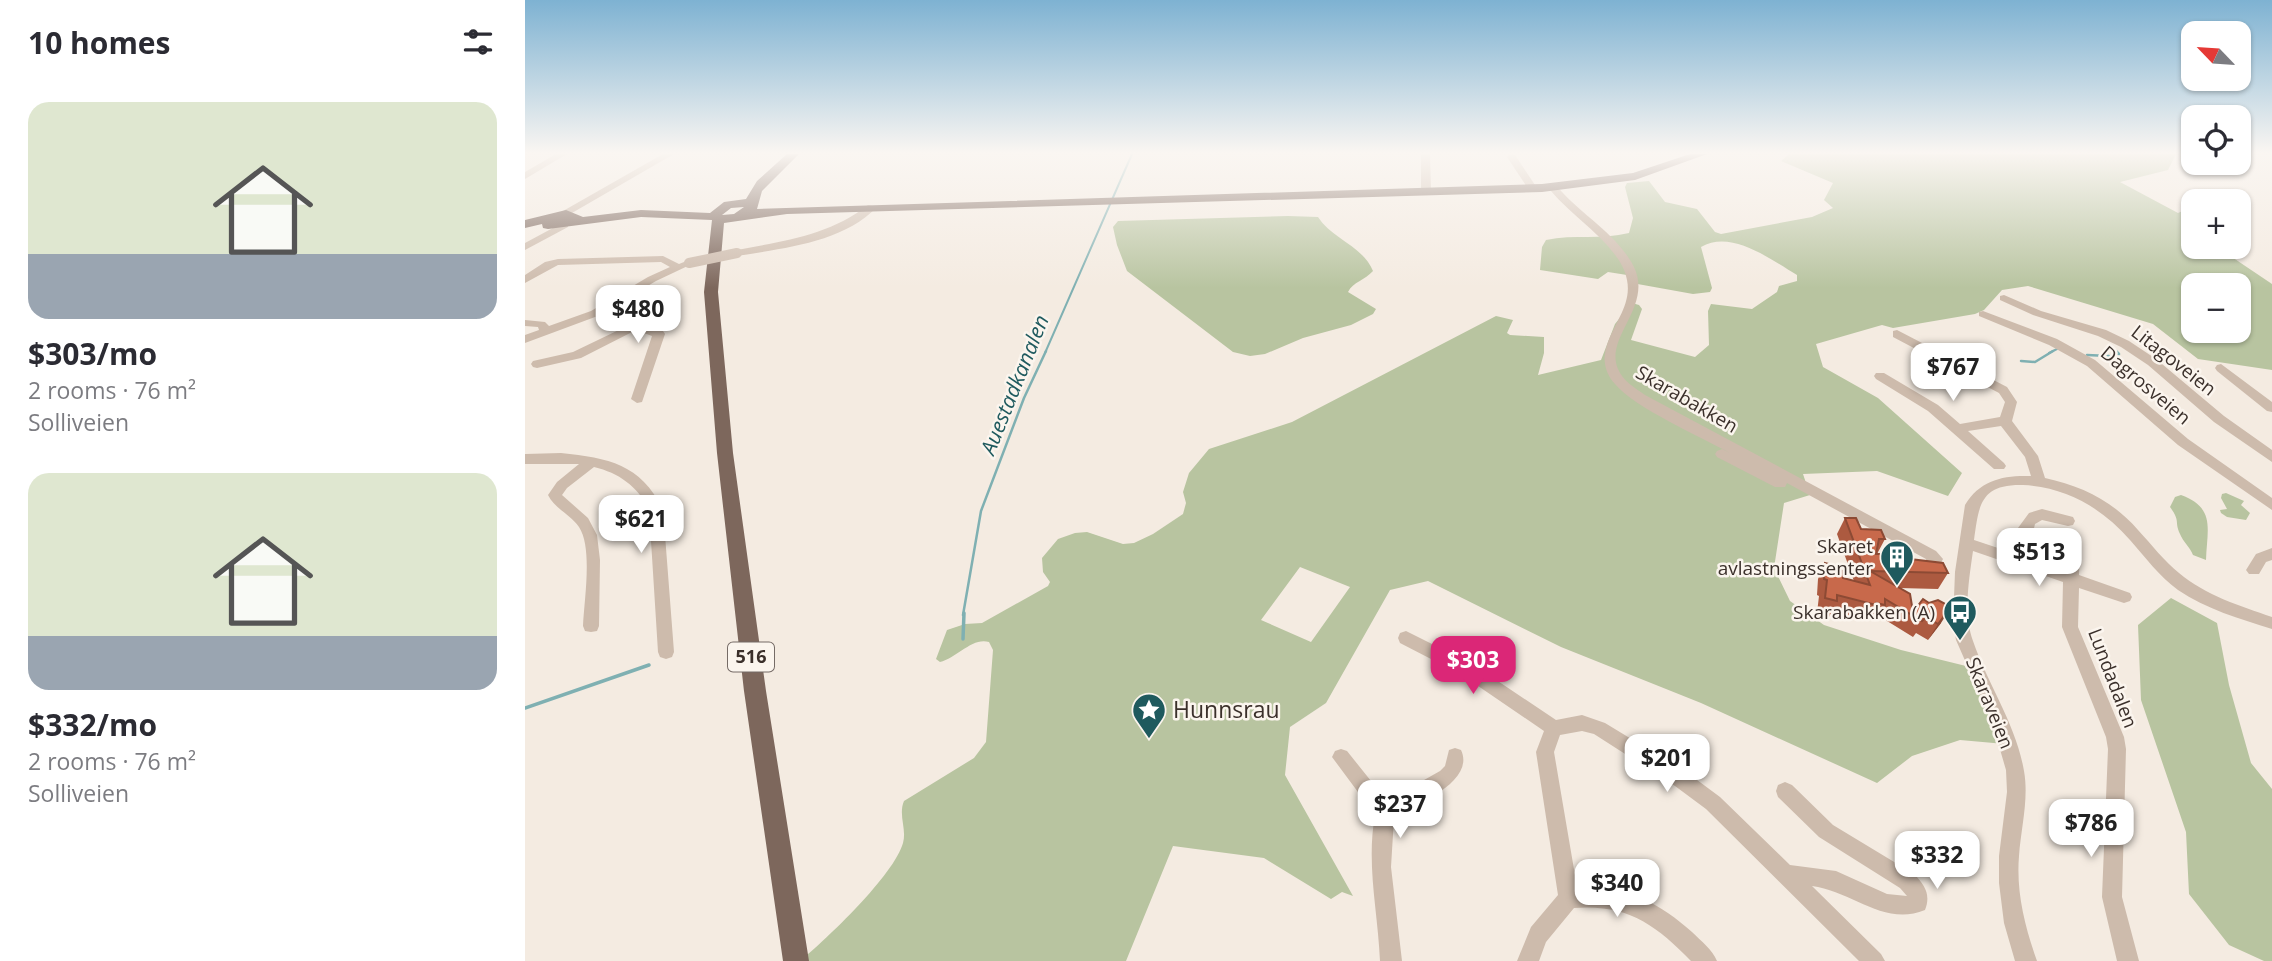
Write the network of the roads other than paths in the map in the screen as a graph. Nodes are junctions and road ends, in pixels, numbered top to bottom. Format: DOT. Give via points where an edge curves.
graph roads {
  1 [pos="594,199"];
  2 [pos="740,199"];
  3 [pos="751,199"];
  4 [pos="1154,199"];
  5 [pos="1562,199"];
  6 [pos="872,207"];
  7 [pos="858,208"];
  8 [pos="747,211"];
  9 [pos="721,212"];
  10 [pos="852,221"];
  11 [pos="560,222"];
  12 [pos="525,225"];
  13 [pos="525,247"];
  14 [pos="715,251"];
  15 [pos="683,265"];
  16 [pos="525,280"];
  17 [pos="2004,299"];
  18 [pos="595,313"];
  19 [pos="1983,314"];
  20 [pos="525,323"];
  21 [pos="634,327"];
  22 [pos="547,331"];
  23 [pos="1897,334"];
  24 [pos="525,339"];
  25 [pos="537,365"];
  26 [pos="2221,368"];
  27 [pos="1880,376"];
  28 [pos="2253,380"];
  29 [pos="2237,382"];
  30 [pos="637,399"];
  31 [pos="2272,408"];
  32 [pos="2005,421"];
  33 [pos="1957,429"];
  34 [pos="1722,454"];
  35 [pos="2272,457"];
  36 [pos="525,459"];
  37 [pos="591,462"];
  38 [pos="1999,466"];
  39 [pos="2040,482"];
  40 [pos="2272,505"];
  41 [pos="2068,521"];
  42 [pos="1967,544"];
  43 [pos="2072,550"];
  44 [pos="2272,554"];
  45 [pos="2019,562"];
  46 [pos="1933,565"];
  47 [pos="2254,570"];
  48 [pos="1963,576"];
  49 [pos="2071,581"];
  50 [pos="2125,597"];
  51 [pos="2272,623"];
  52 [pos="591,626"];
  53 [pos="1406,638"];
  54 [pos="666,652"];
  55 [pos="1554,728"];
  56 [pos="1455,756"];
  57 [pos="1341,757"];
  58 [pos="1785,792"];
  59 [pos="1385,813"];
  60 [pos="1787,875"];
  61 [pos="1570,898"];
  62 [pos="796,961"];
  63 [pos="1391,961"];
  64 [pos="1528,961"];
  65 [pos="1706,961"];
  66 [pos="1874,961"];
  67 [pos="2026,961"];
  68 [pos="2128,961"];
  1 -- 11 [label="street"];
  2 -- 9 [label="main road, 516"];
  3 -- 8 [label="main road, 516"];
  4 -- 6 [label="main road"];
  5 -- 46 [label="street, Skarabakken" via="1614,247 1632,274 1632,303 1610,351 1613,371 1624,387 1931,555"];
  6 -- 7 [label="main road"];
  6 -- 10 [label="street"];
  7 -- 8 [label="main road"];
  7 -- 10 [label="street"];
  8 -- 9 [label="main road"];
  8 -- 14 [label="main road, 516"];
  9 -- 11 [label="main road"];
  9 -- 14 [label="main road, 516"];
  10 -- 15 [label="street, bridge" via="824,234"];
  11 -- 12 [label="main road"];
  11 -- 13 [label="street"];
  14 -- 62 [label="main road, 516" via="711,292 725,453"];
  15 -- 16 [label="street" via="663,259 558,262"];
  15 -- 18 [label="street"];
  17 -- 35 [label="street, Litagoveien" via="2035,318 2094,330 2125,344"];
  18 -- 21 [label="street"];
  18 -- 22 [label="street"];
  19 -- 40 [label="street, Dagrosveien" via="2061,345 2091,363 2183,442"];
  20 -- 22 [label="street" via="541,324"];
  21 -- 25 [label="street" via="577,355"];
  21 -- 30 [label="street" via="659,334"];
  22 -- 24 [label="street"];
  23 -- 32 [label="street" via="2003,390 2013,405"];
  26 -- 29 [label="street"];
  27 -- 33 [label="street" via="1920,399"];
  28 -- 29 [label="street"];
  29 -- 31 [label="street"];
  32 -- 33 [label="street"];
  32 -- 39 [label="street" via="2031,456"];
  33 -- 38 [label="street"];
  34 -- 46 [label="street, Skarabakken"];
  36 -- 37 [label="street"];
  37 -- 52 [label="street" via="555,495 587,529"];
  37 -- 54 [label="street" via="634,480 654,502"];
  39 -- 42 [label="street, Skaraveien" via="2009,481 1977,495"];
  39 -- 51 [label="street, Skaraveien" via="2102,505 2171,576 2197,594"];
  41 -- 45 [label="street" via="2033,514 2027,520"];
  42 -- 45 [label="street"];
  42 -- 48 [label="street, Skaraveien"];
  43 -- 49 [label="street, Lundadalen"];
  44 -- 47 [label="street" via="2260,558"];
  45 -- 49 [label="street"];
  46 -- 48 [label="street, Skarabakken"];
  48 -- 67 [label="street, Skaraveien" via="1964,640 2015,769 2009,881"];
  49 -- 50 [label="street"];
  49 -- 68 [label="street, Lundadalen" via="2070,627 2117,749 2112,897"];
  53 -- 55 [label="street" via="1468,670"];
  55 -- 60 [label="street" via="1582,723 1599,728 1652,759 1713,803"];
  55 -- 61 [label="street" via="1545,752"];
  56 -- 59 [label="street" via="1454,769 1447,777"];
  57 -- 59 [label="street"];
  58 -- 60 [label="street" via="1826,831 1907,881 1917,891 1918,903 1906,908 1812,875"];
  59 -- 63 [label="street" via="1380,850"];
  60 -- 66 [label="street"];
  61 -- 64 [label="street" via="1542,928"];
  61 -- 65 [label="street" via="1610,895 1642,905"];
}
